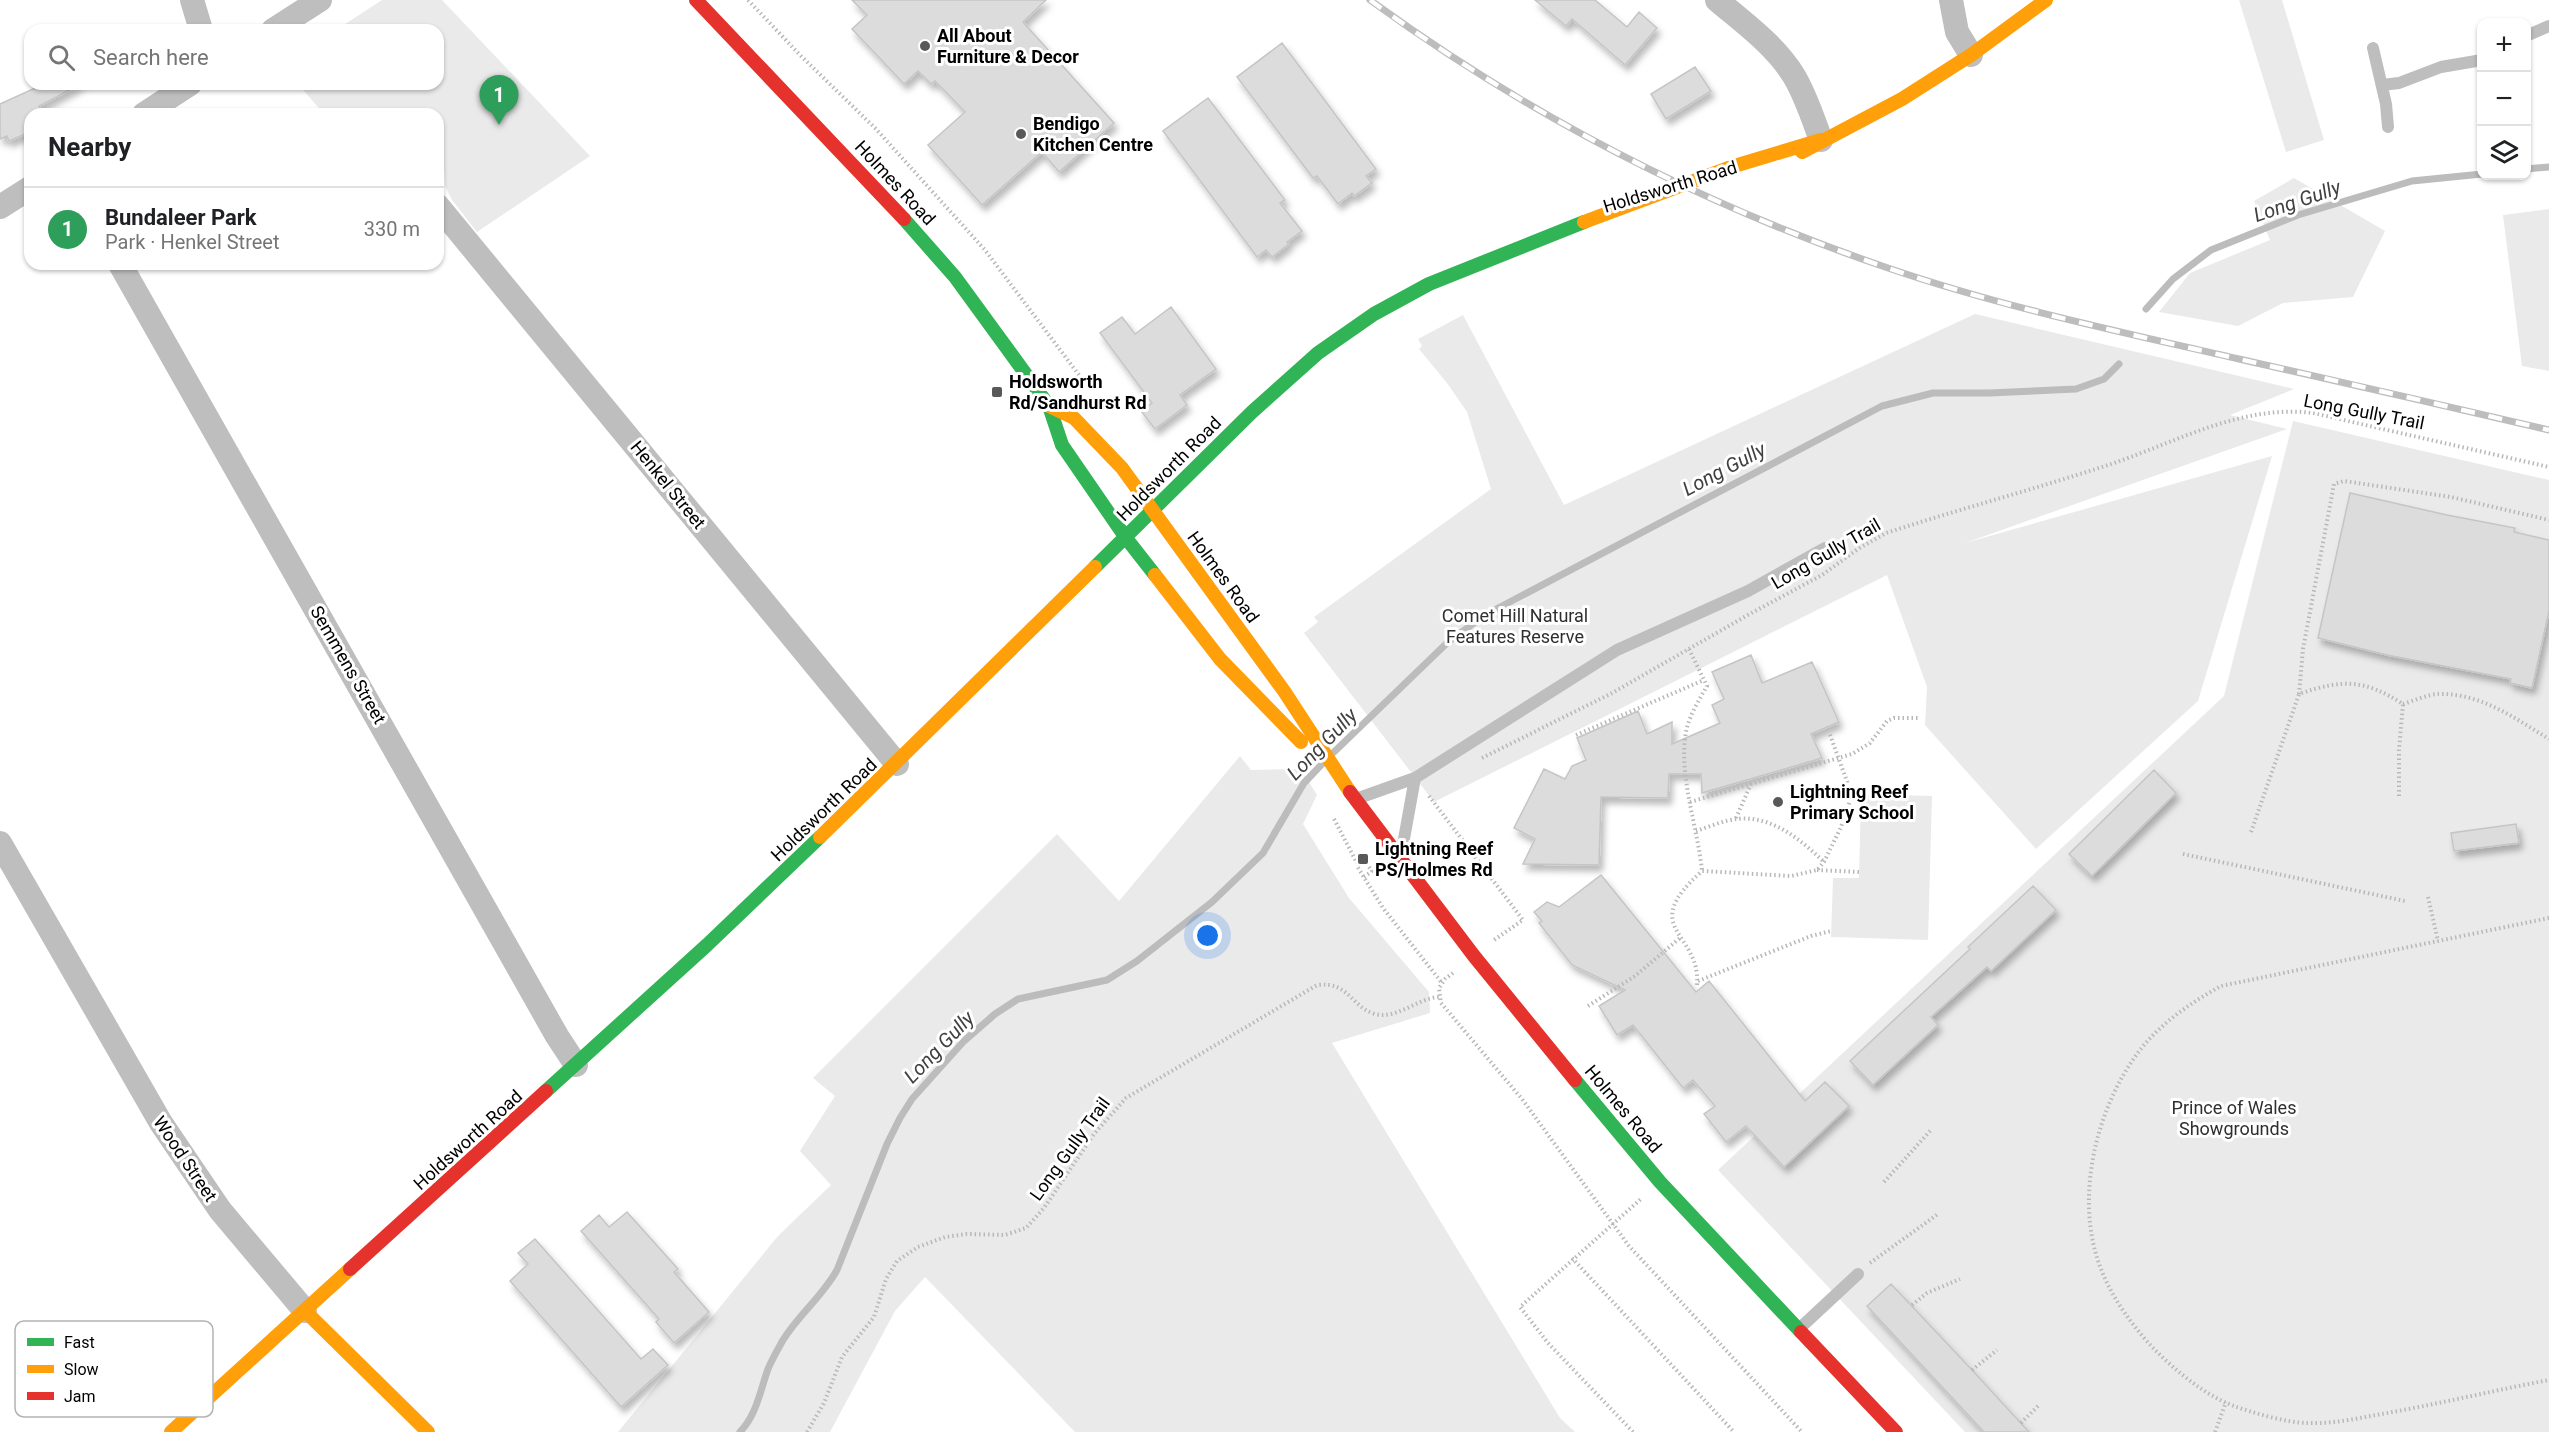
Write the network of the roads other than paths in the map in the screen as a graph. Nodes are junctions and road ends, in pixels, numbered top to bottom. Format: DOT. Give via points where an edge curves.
graph roads {
  1 [pos="192,0"];
  2 [pos="320,0"];
  3 [pos="696,0"];
  4 [pos="1717,0"];
  5 [pos="1951,0"];
  6 [pos="2046,0"];
  7 [pos="199,24"];
  8 [pos="282,24"];
  9 [pos="2549,26"];
  10 [pos="2531,34"];
  11 [pos="2373,48"];
  12 [pos="1971,56"];
  13 [pos="2477,61"];
  14 [pos="2382,85"];
  15 [pos="181,90"];
  16 [pos="153,108"];
  17 [pos="2388,127"];
  18 [pos="1821,140"];
  19 [pos="1773,168"];
  20 [pos="24,192"];
  21 [pos="0,207"];
  22 [pos="444,213"];
  23 [pos="1640,217"];
  24 [pos="1521,249"];
  25 [pos="123,270"];
  26 [pos="1049,406"];
  27 [pos="1152,510"];
  28 [pos="1126,537"];
  29 [pos="1825,548"];
  30 [pos="1316,749"];
  31 [pos="897,764"];
  32 [pos="1415,778"];
  33 [pos="1351,794"];
  34 [pos="0,843"];
  35 [pos="1400,859"];
  36 [pos="576,1065"];
  37 [pos="1858,1274"];
  38 [pos="305,1311"];
  39 [pos="1799,1328"];
  40 [pos="213,1394"];
  41 [pos="188,1417"];
  42 [pos="171,1432"];
  43 [pos="428,1432"];
  44 [pos="1896,1432"];
  1 -- 7 [label="street"];
  2 -- 8 [label="street"];
  3 -- 26 [label="main road, Holmes Road" via="926,242"];
  4 -- 18 [label="street" via="1779,55 1807,102"];
  5 -- 12 [label="street" via="1957,32"];
  6 -- 12 [label="main road, Holdsworth Road"];
  9 -- 10 [label="lane"];
  11 -- 14 [label="lane"];
  12 -- 18 [label="main road, Holdsworth Road" via="1902,99"];
  13 -- 14 [label="lane"];
  14 -- 17 [label="lane"];
  15 -- 16 [label="street"];
  18 -- 19 [label="main road, Holdsworth Road"];
  18 -- 24 [label="main road, Holdsworth Road" via="1638,200"];
  20 -- 21 [label="street"];
  22 -- 31 [label="street, Henkel Street"];
  23 -- 24 [label="main road, Holdsworth Road"];
  24 -- 27 [label="main road, Holdsworth Road" via="1419,289 1348,331 1259,405"];
  25 -- 36 [label="street, Semmens Street"];
  26 -- 27 [label="main road, Holmes Road" via="1074,418 1093,436"];
  26 -- 28 [label="main road, Holmes Road" via="1062,445"];
  27 -- 28 [label="main road, Holdsworth Road"];
  27 -- 30 [label="main road, Holmes Road"];
  28 -- 30 [label="main road, Holmes Road" via="1220,659"];
  28 -- 31 [label="main road, Holdsworth Road"];
  29 -- 32 [label="lane" via="1748,591 1617,650"];
  30 -- 33 [label="main road, Holmes Road"];
  31 -- 36 [label="main road, Holdsworth Road"];
  32 -- 33 [label="lane"];
  32 -- 35 [label="lane"];
  33 -- 35 [label="main road, Holmes Road"];
  34 -- 38 [label="street, Wood Street" via="161,1123 220,1210"];
  35 -- 39 [label="main road, Holmes Road" via="1474,956 1660,1182"];
  36 -- 38 [label="main road, Holdsworth Road"];
  37 -- 39 [label="lane"];
  38 -- 40 [label="main road, Holdsworth Road"];
  38 -- 43 [label="main road, Wood Street"];
  39 -- 44 [label="main road, Holmes Road"];
  41 -- 42 [label="main road, Holdsworth Road"];
}
